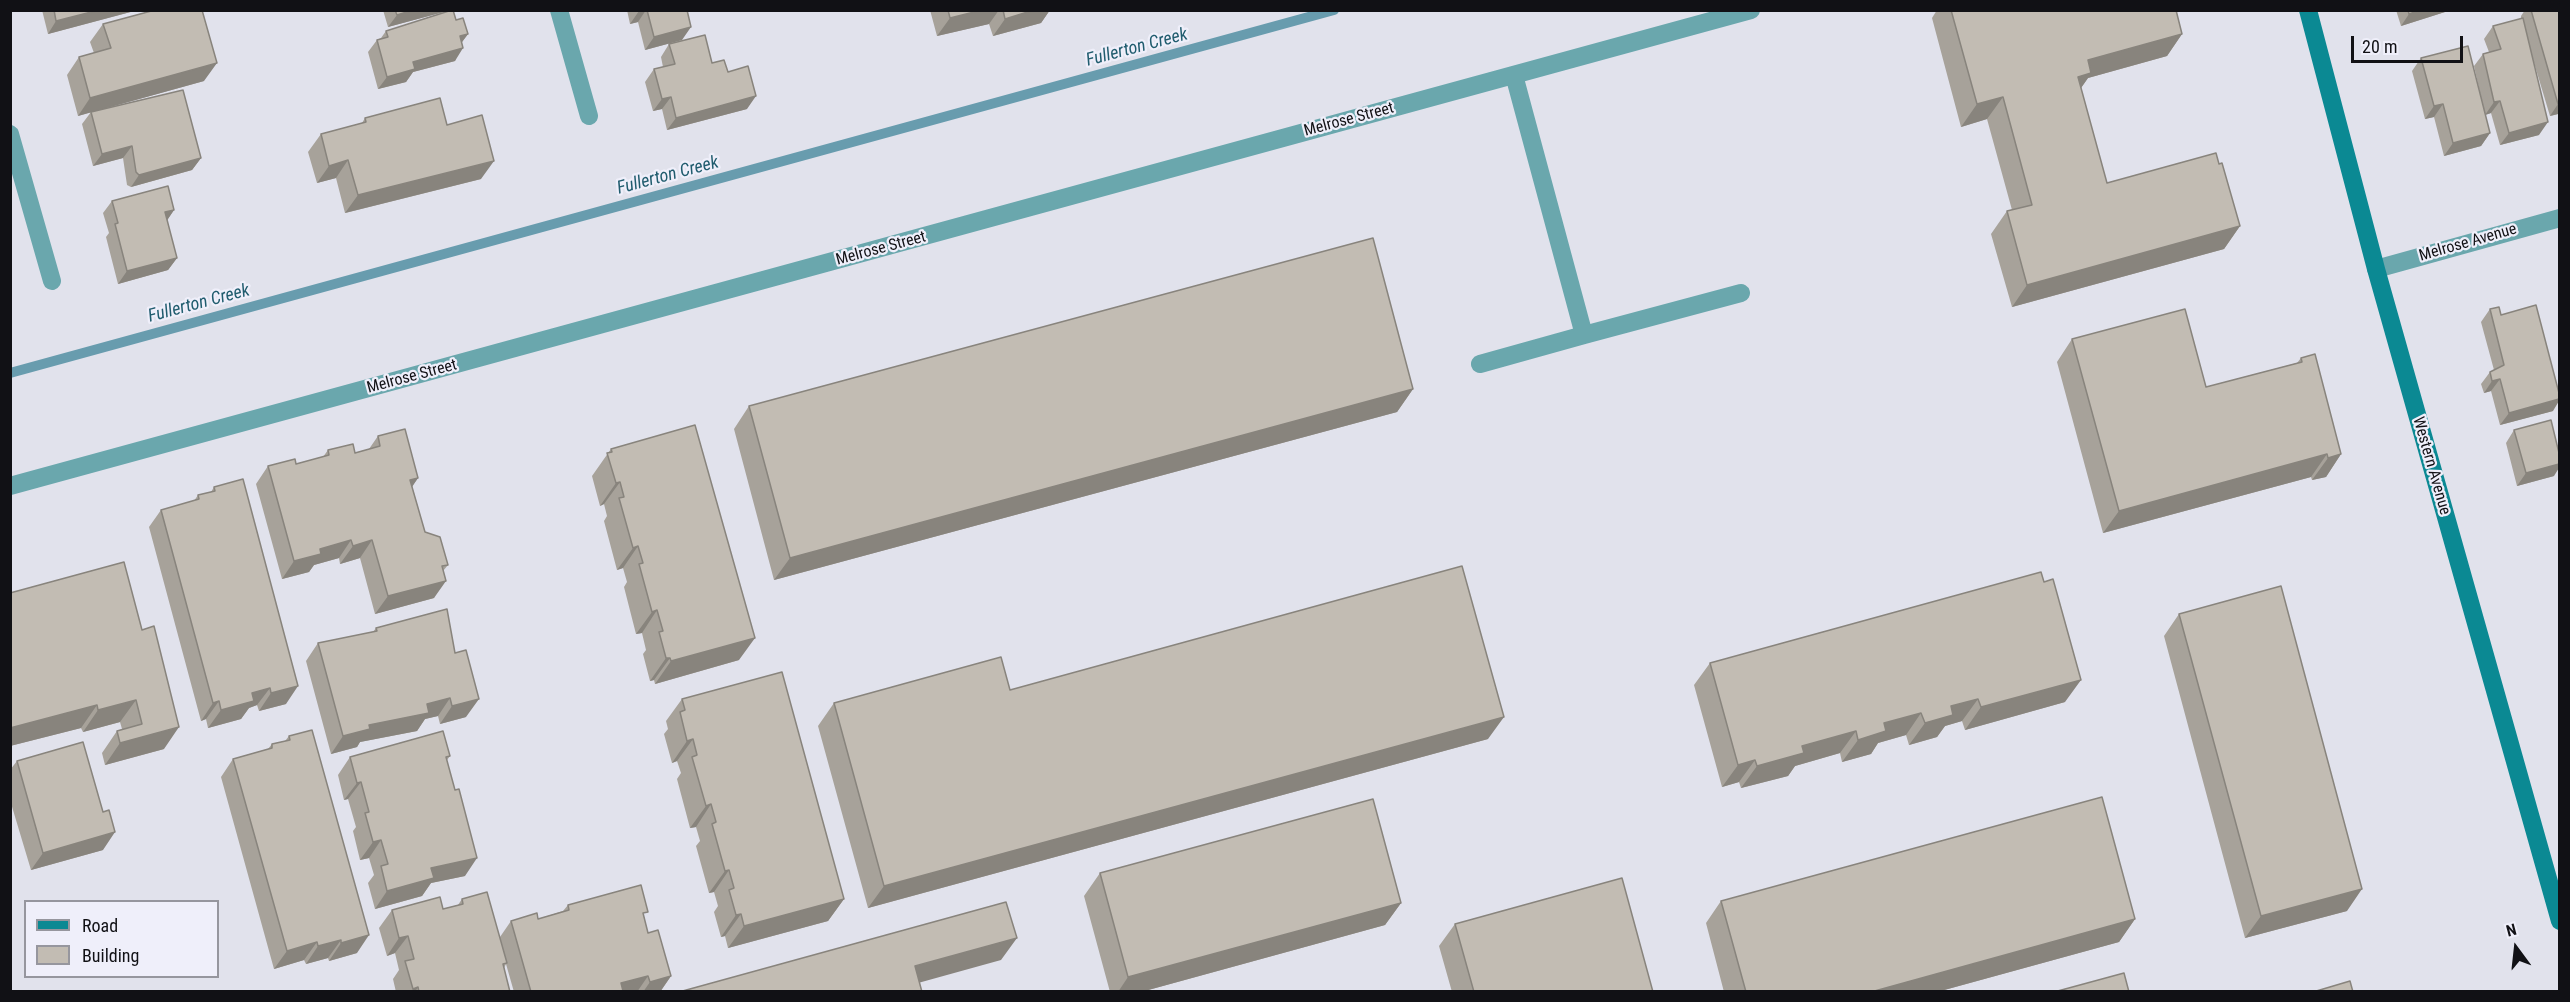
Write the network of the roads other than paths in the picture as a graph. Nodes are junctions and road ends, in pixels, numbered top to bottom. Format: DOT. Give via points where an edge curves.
graph roads {
  1 [pos="559,10"];
  2 [pos="1751,10"];
  3 [pos="2308,10"];
  4 [pos="1514,75"];
  5 [pos="589,116"];
  6 [pos="10,134"];
  7 [pos="2559,218"];
  8 [pos="2376,269"];
  9 [pos="52,281"];
  10 [pos="1741,293"];
  11 [pos="1584,335"];
  12 [pos="1480,364"];
  13 [pos="10,486"];
  14 [pos="2559,921"];
  1 -- 5 [label="street"];
  2 -- 4 [label="street, Melrose Street"];
  3 -- 8 [label="main road, Western Avenue"];
  4 -- 11 [label="street"];
  4 -- 13 [label="street, Melrose Street"];
  6 -- 9 [label="street"];
  7 -- 8 [label="street, Melrose Avenue"];
  8 -- 14 [label="main road, Western Avenue"];
  10 -- 11 [label="street"];
  11 -- 12 [label="street"];
}
